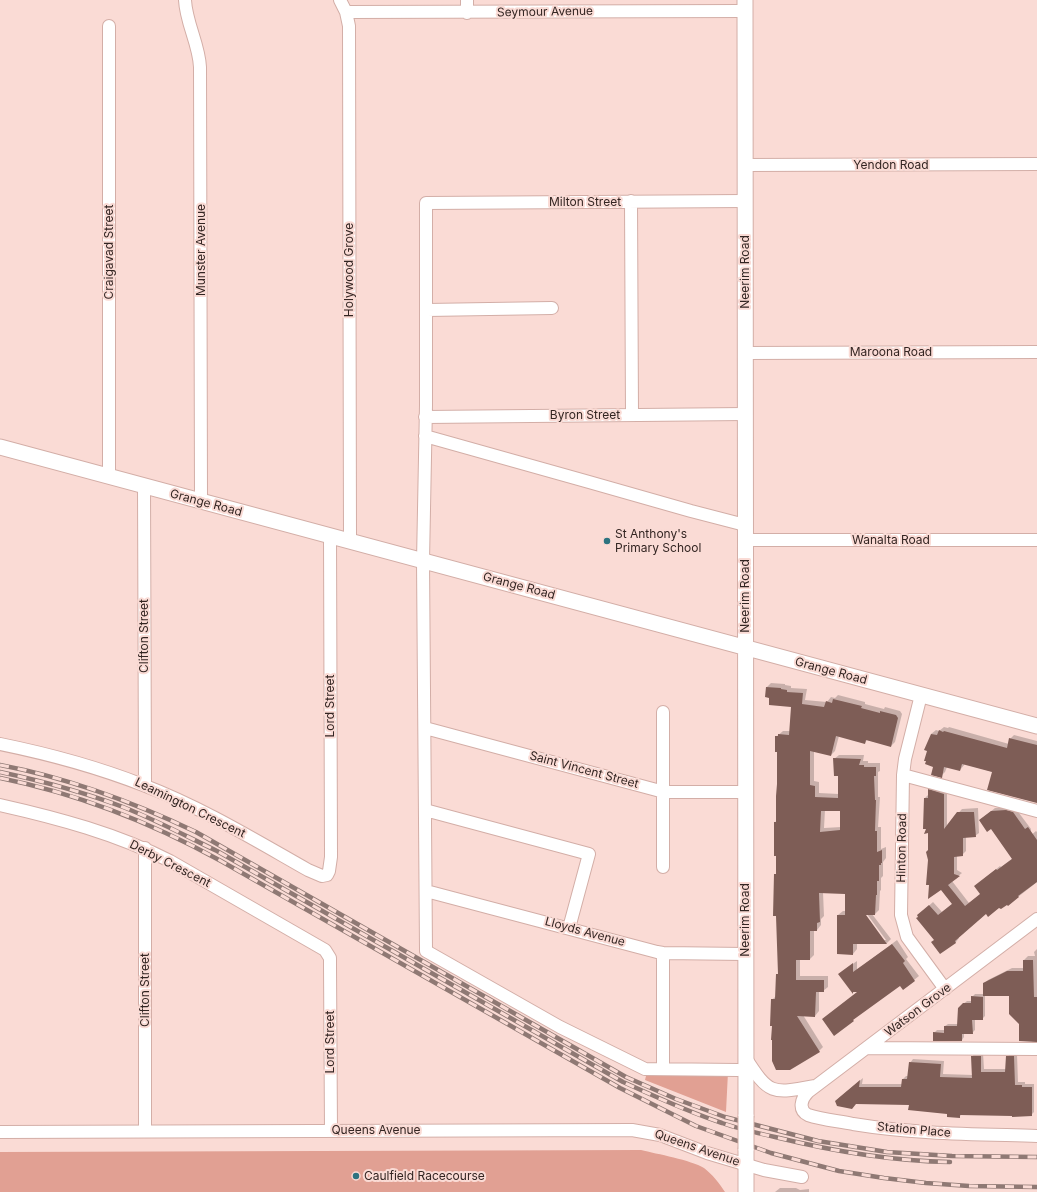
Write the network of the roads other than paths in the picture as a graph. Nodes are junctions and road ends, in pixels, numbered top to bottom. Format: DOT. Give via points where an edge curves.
graph roads {
  1 [pos="185,0"];
  2 [pos="340,0"];
  3 [pos="467,0"];
  4 [pos="670,5"];
  5 [pos="745,5"];
  6 [pos="401,6"];
  7 [pos="534,6"];
  8 [pos="601,6"];
  9 [pos="346,12"];
  10 [pos="467,12"];
  11 [pos="109,26"];
  12 [pos="1037,164"];
  13 [pos="745,166"];
  14 [pos="631,201"];
  15 [pos="745,201"];
  16 [pos="552,308"];
  17 [pos="427,310"];
  18 [pos="745,352"];
  19 [pos="1037,352"];
  20 [pos="745,414"];
  21 [pos="632,415"];
  22 [pos="425,417"];
  23 [pos="425,436"];
  24 [pos="0,447"];
  25 [pos="109,477"];
  26 [pos="144,486"];
  27 [pos="201,502"];
  28 [pos="745,532"];
  29 [pos="330,536"];
  30 [pos="1037,540"];
  31 [pos="350,541"];
  32 [pos="423,561"];
  33 [pos="745,647"];
  34 [pos="921,695"];
  35 [pos="663,712"];
  36 [pos="1037,726"];
  37 [pos="425,728"];
  38 [pos="0,744"];
  39 [pos="903,775"];
  40 [pos="145,785"];
  41 [pos="664,792"];
  42 [pos="745,792"];
  43 [pos="0,805"];
  44 [pos="425,810"];
  45 [pos="1037,812"];
  46 [pos="145,848"];
  47 [pos="663,867"];
  48 [pos="327,875"];
  49 [pos="426,891"];
  50 [pos="1037,919"];
  51 [pos="569,928"];
  52 [pos="327,953"];
  53 [pos="663,953"];
  54 [pos="746,954"];
  55 [pos="945,989"];
  56 [pos="866,1048"];
  57 [pos="1037,1049"];
  58 [pos="745,1057"];
  59 [pos="663,1069"];
  60 [pos="738,1070"];
  61 [pos="817,1086"];
  62 [pos="802,1103"];
  63 [pos="330,1130"];
  64 [pos="145,1131"];
  65 [pos="0,1132"];
  66 [pos="1037,1136"];
  67 [pos="746,1164"];
  68 [pos="802,1177"];
  69 [pos="746,1192"];
  1 -- 27 [label="street, Munster Avenue" via="200,67"];
  2 -- 9 [label="street, Holywood Grove"];
  3 -- 10 [label="street"];
  4 -- 5 [label="street, Seymour Avenue"];
  4 -- 8 [label="street, Seymour Avenue"];
  5 -- 13 [label="main road, Neerim Road"];
  6 -- 9 [label="street, Seymour Avenue"];
  6 -- 10 [label="street, Seymour Avenue"];
  7 -- 8 [label="street, Seymour Avenue"];
  7 -- 10 [label="street, Seymour Avenue"];
  9 -- 31 [label="street, Holywood Grove" via="349,26"];
  11 -- 25 [label="street, Craigavad Street"];
  12 -- 13 [label="street, Yendon Road"];
  13 -- 15 [label="main road, Neerim Road"];
  14 -- 15 [label="street, Milton Street"];
  14 -- 17 [label="street, Milton Street" via="426,202"];
  14 -- 21 [label="street"];
  15 -- 18 [label="main road, Neerim Road"];
  16 -- 17 [label="street"];
  17 -- 22 [label="street"];
  18 -- 19 [label="street, Maroona Road"];
  18 -- 20 [label="main road, Neerim Road"];
  20 -- 21 [label="street, Byron Street"];
  20 -- 28 [label="main road, Neerim Road"];
  21 -- 22 [label="street, Byron Street"];
  22 -- 23 [label="street"];
  23 -- 28 [label="street, Wanalta Road" via="691,512"];
  23 -- 32 [label="street"];
  24 -- 25 [label="main road, Grange Road"];
  25 -- 26 [label="main road, Grange Road"];
  26 -- 27 [label="main road, Grange Road"];
  26 -- 40 [label="street, Clifton Street"];
  27 -- 29 [label="main road, Grange Road"];
  28 -- 30 [label="street, Wanalta Road"];
  28 -- 33 [label="main road, Neerim Road"];
  29 -- 31 [label="main road, Grange Road"];
  29 -- 48 [label="street, Lord Street" via="330,857"];
  31 -- 32 [label="main road, Grange Road"];
  32 -- 33 [label="main road, Grange Road"];
  32 -- 37 [label="street"];
  33 -- 34 [label="main road, Grange Road"];
  33 -- 42 [label="main road, Neerim Road"];
  34 -- 36 [label="main road, Grange Road"];
  34 -- 39 [label="street, Hinton Road"];
  35 -- 41 [label="street"];
  37 -- 41 [label="street, Saint Vincent Street"];
  37 -- 44 [label="street"];
  38 -- 40 [label="street, Leamington Crescent" via="94,767"];
  39 -- 45 [label="street"];
  39 -- 55 [label="street, Hinton Road" via="900,915 908,938"];
  40 -- 48 [label="street, Leamington Crescent" via="206,814 308,870 322,876"];
  41 -- 42 [label="street, Saint Vincent Street"];
  41 -- 47 [label="street"];
  42 -- 54 [label="main road, Neerim Road"];
  43 -- 46 [label="street, Derby Crescent" via="58,819"];
  44 -- 49 [label="street"];
  44 -- 51 [label="street" via="589,854"];
  46 -- 52 [label="street, Derby Crescent" via="323,948"];
  46 -- 64 [label="street, Clifton Street"];
  49 -- 51 [label="street, Lloyds Avenue"];
  49 -- 59 [label="street" via="426,951 560,1027 645,1069"];
  50 -- 55 [label="street, Watson Grove"];
  51 -- 53 [label="street, Lloyds Avenue"];
  52 -- 63 [label="street, Lord Street" via="330,958"];
  53 -- 54 [label="street, Lloyds Avenue"];
  53 -- 59 [label="street"];
  54 -- 58 [label="main road, Neerim Road"];
  55 -- 56 [label="street, Watson Grove"];
  56 -- 57 [label="street"];
  56 -- 61 [label="street, Watson Grove"];
  58 -- 61 [label="street" via="761,1082 769,1088 784,1091"];
  58 -- 67 [label="main road, Neerim Road, bridge"];
  59 -- 60 [label="street"];
  61 -- 62 [label="street, Watson Grove" via="805,1096"];
  62 -- 66 [label="street, Station Place" via="804,1112 808,1115 861,1125 954,1134"];
  63 -- 64 [label="street, Queens Avenue"];
  63 -- 67 [label="street, Queens Avenue" via="632,1130 660,1134 707,1153"];
  64 -- 65 [label="street, Queens Avenue"];
  67 -- 68 [label="street, Queens Avenue"];
  67 -- 69 [label="main road, Neerim Road"];
}
